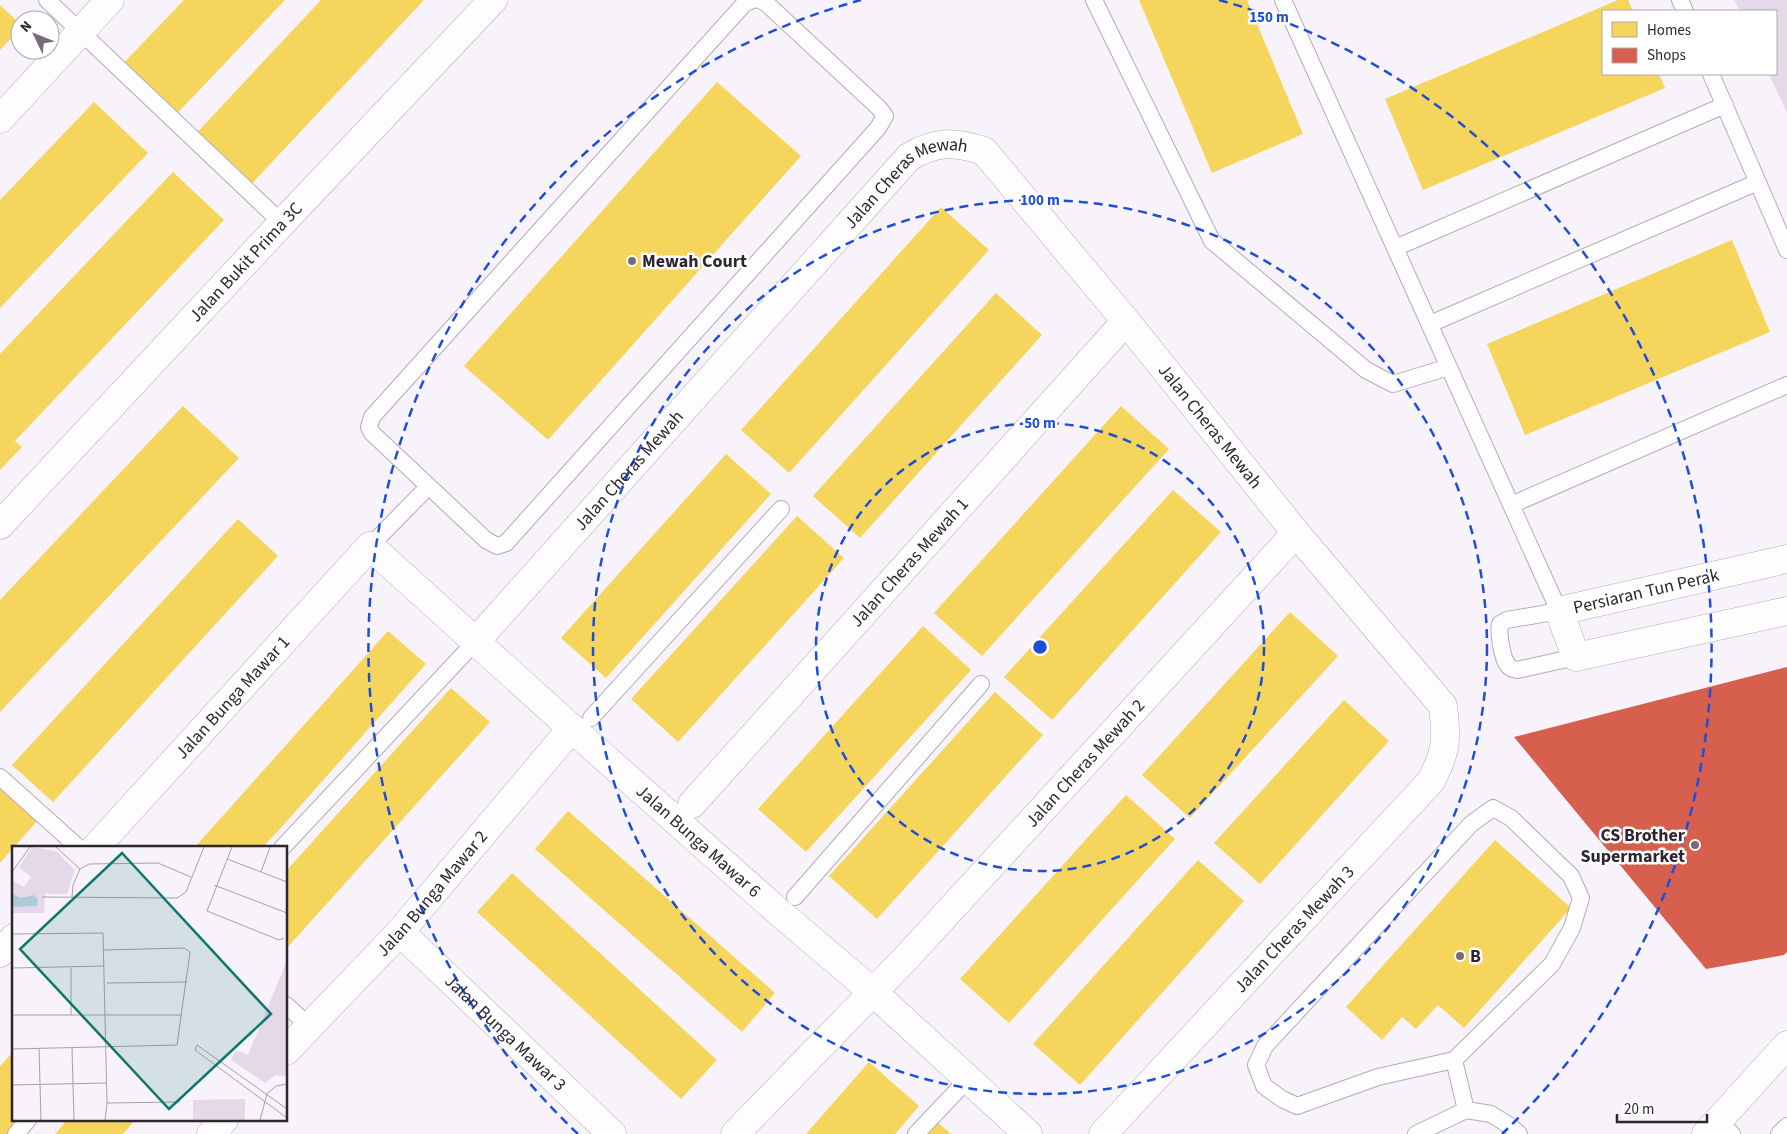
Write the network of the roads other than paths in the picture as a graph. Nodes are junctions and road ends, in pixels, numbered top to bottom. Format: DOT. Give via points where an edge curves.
graph roads {
  1 [pos="47,0"];
  2 [pos="110,0"];
  3 [pos="493,0"];
  4 [pos="753,0"];
  5 [pos="760,0"];
  6 [pos="1094,0"];
  7 [pos="1283,0"];
  8 [pos="81,31"];
  9 [pos="1711,75"];
  10 [pos="1725,105"];
  11 [pos="0,119"];
  12 [pos="1758,182"];
  13 [pos="282,223"];
  14 [pos="1395,248"];
  15 [pos="1787,250"];
  16 [pos="1126,321"];
  17 [pos="1430,324"];
  18 [pos="1449,367"];
  19 [pos="1787,386"];
  20 [pos="428,487"];
  21 [pos="1511,505"];
  22 [pos="781,509"];
  23 [pos="0,525"];
  24 [pos="1296,534"];
  25 [pos="370,546"];
  26 [pos="1787,559"];
  27 [pos="1559,611"];
  28 [pos="1787,611"];
  29 [pos="476,641"];
  30 [pos="1576,657"];
  31 [pos="980,684"];
  32 [pos="1443,706"];
  33 [pos="581,723"];
  34 [pos="0,777"];
  35 [pos="692,804"];
  36 [pos="98,846"];
  37 [pos="284,846"];
  38 [pos="795,897"];
  39 [pos="400,932"];
  40 [pos="12,940"];
  41 [pos="0,954"];
  42 [pos="873,992"];
  43 [pos="288,1007"];
  44 [pos="309,1026"];
  45 [pos="1787,1045"];
  46 [pos="288,1049"];
  47 [pos="1454,1060"];
  48 [pos="968,1079"];
  49 [pos="1466,1110"];
  50 [pos="26,1122"];
  51 [pos="222,1122"];
  52 [pos="1787,1126"];
  53 [pos="1719,1130"];
  54 [pos="16,1134"];
  55 [pos="211,1134"];
  56 [pos="612,1134"];
  57 [pos="736,1134"];
  58 [pos="916,1134"];
  59 [pos="1028,1134"];
  60 [pos="1103,1134"];
  61 [pos="1416,1134"];
  62 [pos="1519,1134"];
  63 [pos="1779,1134"];
  1 -- 8 [label="lane"];
  2 -- 8 [label="street"];
  3 -- 13 [label="street, Jalan Bukit Prima 3C"];
  4 -- 20 [label="lane" via="745,3 372,417 369,427 372,433"];
  5 -- 20 [label="lane" via="879,108 885,116 878,128 506,543 497,546 486,540"];
  6 -- 18 [label="lane" via="1212,241 1366,370 1393,384"];
  7 -- 14 [label="lane"];
  8 -- 11 [label="street"];
  8 -- 13 [label="lane"];
  9 -- 10 [label="lane"];
  10 -- 12 [label="lane"];
  10 -- 14 [label="lane"];
  12 -- 15 [label="lane"];
  12 -- 17 [label="lane"];
  13 -- 23 [label="street, Jalan Bukit Prima 3C"];
  14 -- 17 [label="lane"];
  16 -- 24 [label="street, Jalan Cheras Mewah"];
  16 -- 29 [label="street, Jalan Cheras Mewah" via="984,151 950,144 925,148 909,157"];
  16 -- 35 [label="street, Jalan Cheras Mewah 1"];
  17 -- 18 [label="lane"];
  18 -- 21 [label="lane"];
  19 -- 21 [label="lane"];
  20 -- 25 [label="lane"];
  21 -- 27 [label="lane"];
  22 -- 33 [label="lane"];
  24 -- 32 [label="street, Jalan Cheras Mewah"];
  24 -- 42 [label="street, Jalan Cheras Mewah 2"];
  25 -- 29 [label="street, Jalan Bunga Mawar 6"];
  25 -- 36 [label="street, Jalan Bunga Mawar 1"];
  26 -- 27 [label="street, Persiaran Tun Perak"];
  27 -- 30 [label="street, Persiaran Tun Perak"];
  27 -- 30 [label="lane" via="1506,620 1500,624 1498,631 1506,664 1517,670"];
  28 -- 30 [label="street"];
  29 -- 33 [label="street, Jalan Bunga Mawar 6"];
  29 -- 37 [label="lane"];
  31 -- 38 [label="lane"];
  32 -- 60 [label="street, Jalan Cheras Mewah 3" via="1446,735 1442,760 1431,781"];
  33 -- 39 [label="street, Jalan Bunga Mawar 2"];
  33 -- 42 [label="street, Jalan Bunga Mawar 6" via="781,914"];
  34 -- 36 [label="lane"];
  39 -- 44 [label="street, Jalan Bunga Mawar 2"];
  39 -- 56 [label="street, Jalan Bunga Mawar 3"];
  40 -- 41 [label="street"];
  42 -- 48 [label="street, Jalan Bunga Mawar 6"];
  42 -- 57 [label="street, Jalan Cheras Mewah 2"];
  43 -- 44 [label="lane"];
  44 -- 46 [label="street, Jalan Bunga Mawar 2"];
  45 -- 53 [label="street"];
  47 -- 47 [label="lane" via="1378,1077 1297,1106 1264,1086 1256,1065 1265,1046 1471,824 1493,808 1511,818 1571,876 1582,898 1572,928 1552,964"];
  47 -- 49 [label="lane"];
  48 -- 58 [label="lane"];
  48 -- 59 [label="street, Jalan Bunga Mawar 6"];
  49 -- 61 [label="lane"];
  49 -- 62 [label="lane" via="1491,1114"];
  50 -- 54 [label="lane"];
  51 -- 55 [label="street"];
  52 -- 63 [label="lane"];
}
